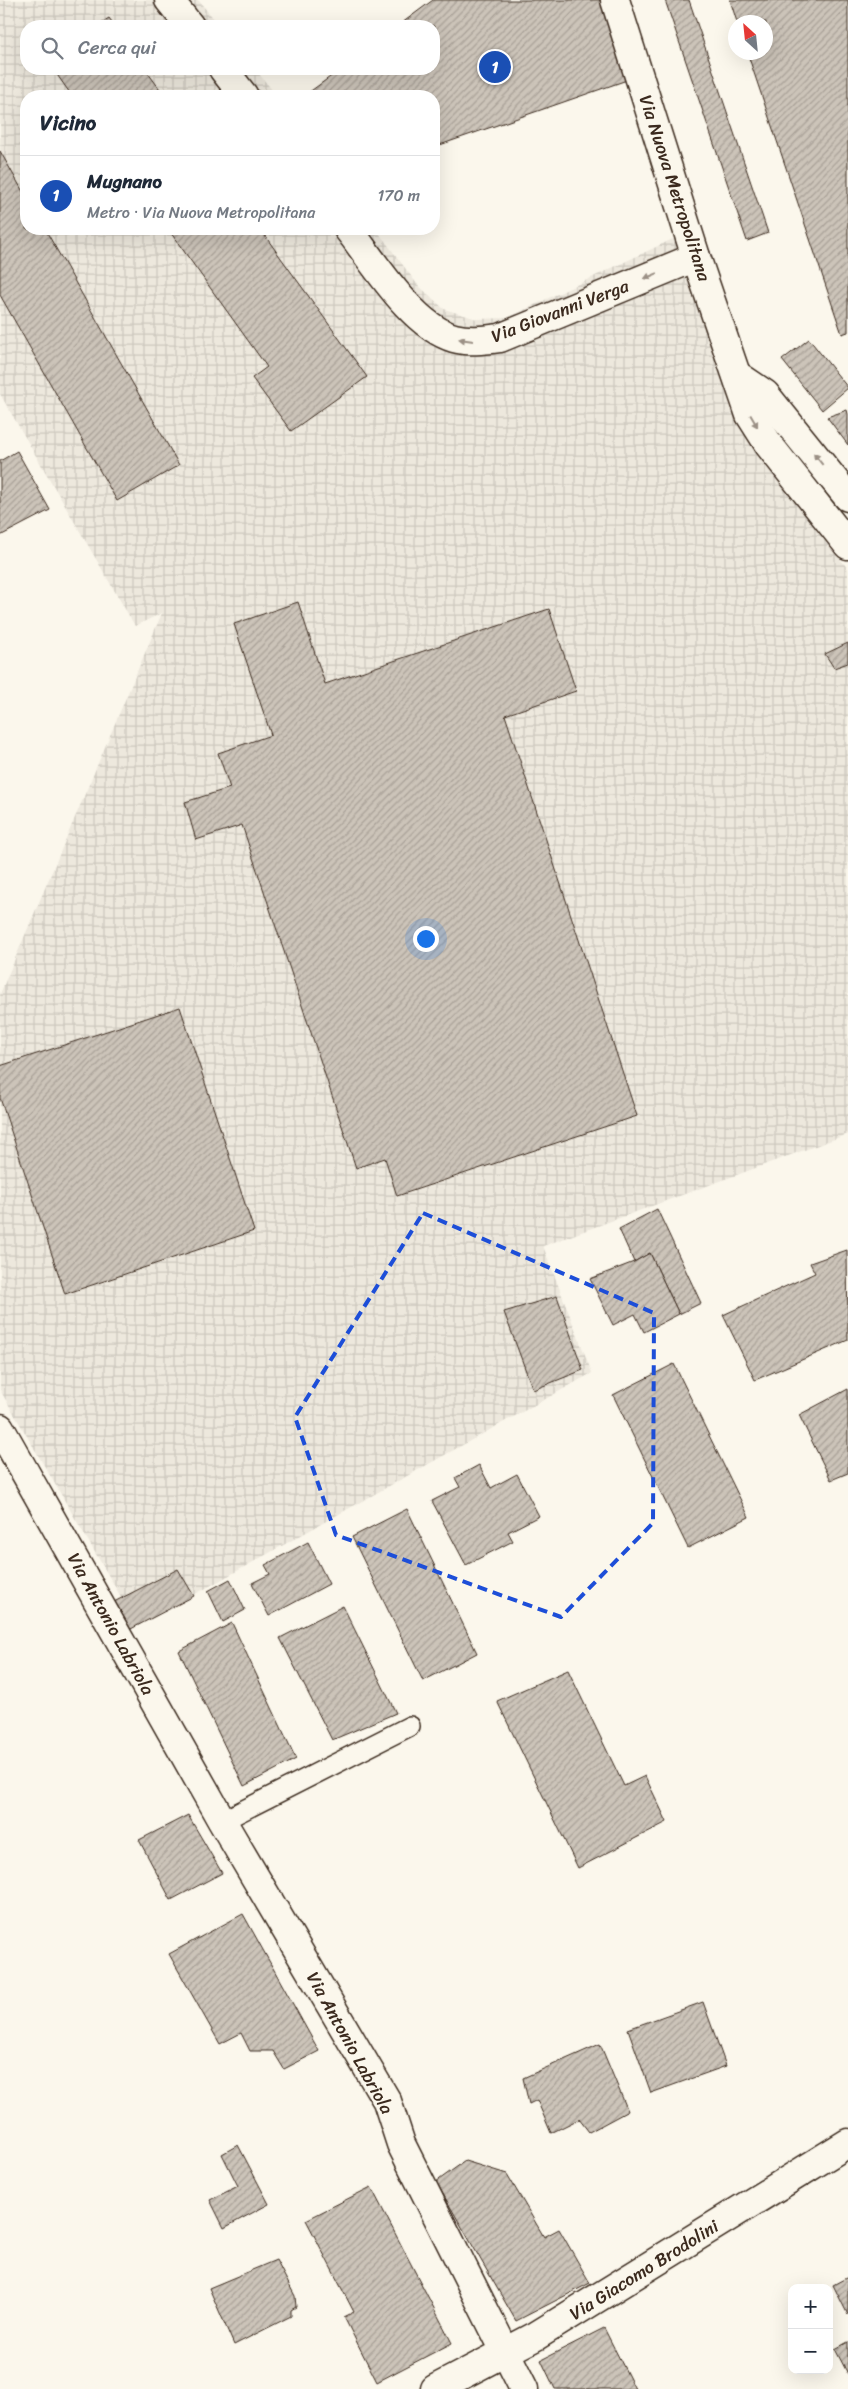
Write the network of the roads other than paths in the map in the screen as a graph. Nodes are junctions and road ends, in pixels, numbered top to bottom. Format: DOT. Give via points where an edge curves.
graph roads {
  1 [pos="169,0"];
  2 [pos="615,0"];
  3 [pos="185,20"];
  4 [pos="228,75"];
  5 [pos="239,90"];
  6 [pos="353,235"];
  7 [pos="696,257"];
  8 [pos="737,375"];
  9 [pos="848,497"];
  10 [pos="848,545"];
  11 [pos="0,1428"];
  12 [pos="410,1726"];
  13 [pos="222,1821"];
  14 [pos="848,2143"];
  15 [pos="505,2354"];
  16 [pos="435,2389"];
  17 [pos="524,2389"];
  1 -- 3 [label="street"];
  2 -- 7 [label="street, Via Nuova Metropolitana"];
  4 -- 5 [label="street"];
  7 -- 6 [label="street, Via Giovanni Verga, one-way" via="500,338 476,341 453,338 416,316"];
  7 -- 8 [label="street, Via Nuova Metropolitana"];
  9 -- 8 [label="street, one-way" via="765,394"];
  8 -- 10 [label="street, Via Nuova Metropolitana, one-way" via="750,415 769,445"];
  11 -- 13 [label="street, Via Antonio Labriola"];
  12 -- 13 [label="lane"];
  13 -- 15 [label="street, Via Antonio Labriola" via="387,2101 401,2144"];
  14 -- 15 [label="street, Via Giacomo Brodolini"];
  15 -- 16 [label="street, Via Giacomo Brodolini"];
  15 -- 17 [label="street, Via Antonio Labriola"];
}
